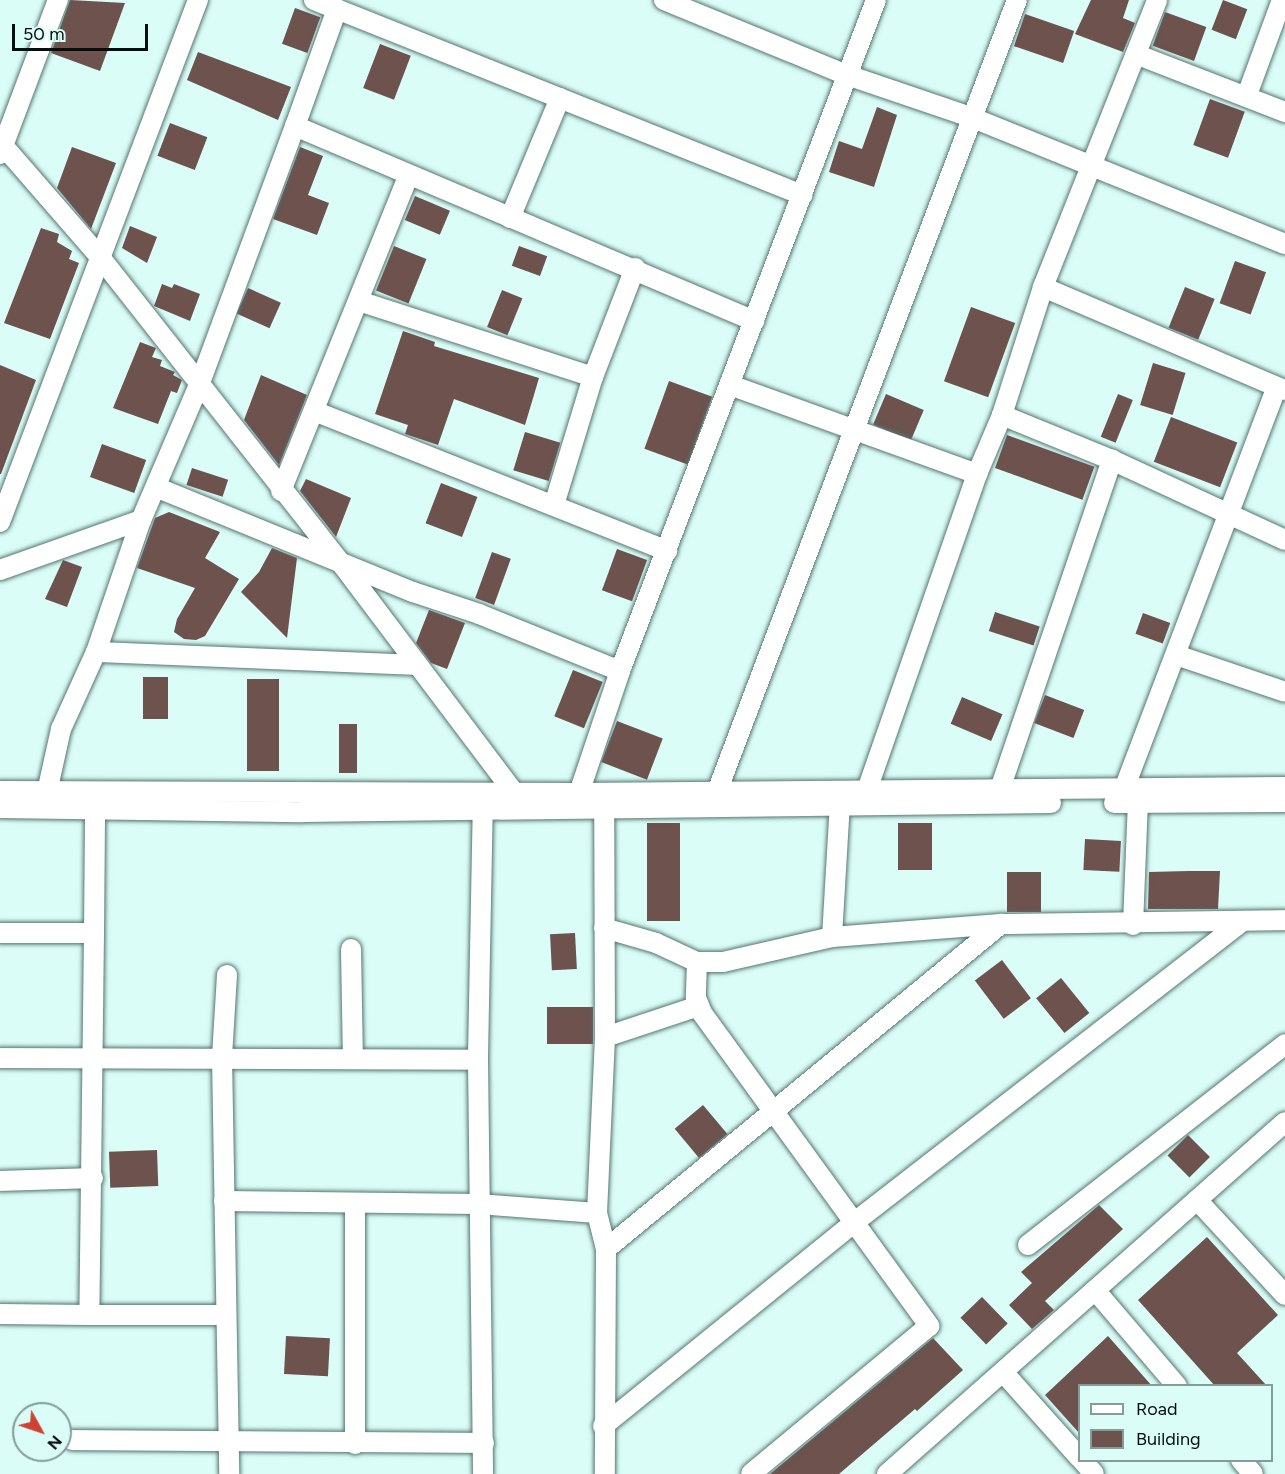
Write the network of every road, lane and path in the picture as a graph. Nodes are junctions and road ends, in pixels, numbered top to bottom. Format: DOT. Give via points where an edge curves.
graph roads {
  1 [pos="58,0"];
  2 [pos="198,0"];
  3 [pos="314,0"];
  4 [pos="664,0"];
  5 [pos="876,0"];
  6 [pos="1017,0"];
  7 [pos="1157,0"];
  8 [pos="1282,0"];
  9 [pos="337,9"];
  10 [pos="1138,54"];
  11 [pos="848,75"];
  12 [pos="1247,95"];
  13 [pos="560,98"];
  14 [pos="1285,112"];
  15 [pos="972,118"];
  16 [pos="295,126"];
  17 [pos="1,147"];
  18 [pos="1093,167"];
  19 [pos="408,176"];
  20 [pos="802,195"];
  21 [pos="510,218"];
  22 [pos="1285,244"];
  23 [pos="100,257"];
  24 [pos="635,268"];
  25 [pos="1043,287"];
  26 [pos="359,301"];
  27 [pos="754,321"];
  28 [pos="594,377"];
  29 [pos="199,385"];
  30 [pos="730,385"];
  31 [pos="1281,388"];
  32 [pos="314,411"];
  33 [pos="1002,415"];
  34 [pos="854,431"];
  35 [pos="1112,460"];
  36 [pos="977,474"];
  37 [pos="158,488"];
  38 [pos="281,491"];
  39 [pos="554,505"];
  40 [pos="1227,514"];
  41 [pos="141,519"];
  42 [pos="0,522"];
  43 [pos="1285,539"];
  44 [pos="667,551"];
  45 [pos="341,563"];
  46 [pos="0,570"];
  47 [pos="96,652"];
  48 [pos="1176,655"];
  49 [pos="415,665"];
  50 [pos="620,671"];
  51 [pos="1285,692"];
  52 [pos="1285,787"];
  53 [pos="718,789"];
  54 [pos="867,789"];
  55 [pos="1000,789"];
  56 [pos="0,790"];
  57 [pos="47,792"];
  58 [pos="579,792"];
  59 [pos="1131,796"];
  60 [pos="513,799"];
  61 [pos="483,800"];
  62 [pos="1285,802"];
  63 [pos="840,803"];
  64 [pos="604,807"];
  65 [pos="0,808"];
  66 [pos="95,809"];
  67 [pos="1285,920"];
  68 [pos="1001,924"];
  69 [pos="1239,924"];
  70 [pos="1132,925"];
  71 [pos="604,928"];
  72 [pos="0,933"];
  73 [pos="94,933"];
  74 [pos="832,937"];
  75 [pos="351,949"];
  76 [pos="697,962"];
  77 [pos="227,975"];
  78 [pos="699,1006"];
  79 [pos="605,1037"];
  80 [pos="1285,1044"];
  81 [pos="93,1056"];
  82 [pos="222,1057"];
  83 [pos="0,1058"];
  84 [pos="353,1059"];
  85 [pos="478,1060"];
  86 [pos="773,1114"];
  87 [pos="1285,1122"];
  88 [pos="93,1178"];
  89 [pos="0,1181"];
  90 [pos="1197,1200"];
  91 [pos="224,1201"];
  92 [pos="355,1203"];
  93 [pos="478,1204"];
  94 [pos="597,1213"];
  95 [pos="856,1221"];
  96 [pos="1028,1245"];
  97 [pos="606,1249"];
  98 [pos="1095,1290"];
  99 [pos="1285,1295"];
  100 [pos="0,1314"];
  101 [pos="89,1315"];
  102 [pos="226,1315"];
  103 [pos="1003,1371"];
  104 [pos="1175,1384"];
  105 [pos="603,1426"];
  106 [pos="72,1440"];
  107 [pos="228,1440"];
  108 [pos="484,1443"];
  109 [pos="354,1444"];
  110 [pos="1078,1456"];
  111 [pos="1084,1462"];
  112 [pos="1242,1462"];
  113 [pos="897,1471"];
  114 [pos="229,1474"];
  115 [pos="483,1474"];
  116 [pos="605,1474"];
  117 [pos="751,1474"];
  118 [pos="1094,1474"];
  119 [pos="1252,1474"];
  1 -- 17 [label="street"];
  2 -- 23 [label="street"];
  3 -- 9 [label="street"];
  4 -- 11 [label="street"];
  5 -- 11 [label="street"];
  6 -- 15 [label="street"];
  7 -- 10 [label="street"];
  8 -- 12 [label="street"];
  9 -- 13 [label="street"];
  9 -- 16 [label="street"];
  10 -- 12 [label="street"];
  10 -- 18 [label="street"];
  11 -- 15 [label="street"];
  11 -- 20 [label="street"];
  12 -- 14 [label="street"];
  13 -- 20 [label="street"];
  13 -- 21 [label="street"];
  15 -- 18 [label="street"];
  15 -- 34 [label="street"];
  16 -- 19 [label="street"];
  16 -- 29 [label="street"];
  17 -- 23 [label="street"];
  18 -- 22 [label="street"];
  18 -- 25 [label="street"];
  19 -- 21 [label="street"];
  19 -- 26 [label="street"];
  20 -- 27 [label="street"];
  21 -- 24 [label="street"];
  23 -- 29 [label="street"];
  23 -- 42 [label="street"];
  24 -- 27 [label="street"];
  24 -- 28 [label="street"];
  25 -- 31 [label="street"];
  25 -- 33 [label="street"];
  26 -- 28 [label="street"];
  26 -- 32 [label="street"];
  27 -- 30 [label="street"];
  28 -- 39 [label="street"];
  29 -- 37 [label="street"];
  29 -- 38 [label="street"];
  30 -- 34 [label="street"];
  30 -- 44 [label="street"];
  31 -- 40 [label="street"];
  32 -- 38 [label="street"];
  32 -- 39 [label="street"];
  33 -- 35 [label="street"];
  33 -- 36 [label="street"];
  34 -- 36 [label="street"];
  34 -- 53 [label="street"];
  35 -- 40 [label="street"];
  35 -- 55 [label="street"];
  36 -- 54 [label="street"];
  37 -- 41 [label="street"];
  37 -- 45 [label="street"];
  38 -- 45 [label="street"];
  39 -- 44 [label="street"];
  40 -- 43 [label="street"];
  40 -- 48 [label="street"];
  41 -- 46 [label="street"];
  41 -- 47 [label="street"];
  44 -- 50 [label="street"];
  45 -- 49 [label="street"];
  45 -- 50 [label="street"];
  47 -- 49 [label="street"];
  47 -- 57 [label="street" via="61,729"];
  48 -- 51 [label="street"];
  48 -- 59 [label="street"];
  49 -- 60 [label="street"];
  50 -- 58 [label="street"];
  52 -- 59 [label="street"];
  53 -- 54 [label="street"];
  53 -- 58 [label="street"];
  54 -- 55 [label="street"];
  55 -- 59 [label="street"];
  56 -- 57 [label="street"];
  57 -- 61 [label="street"];
  58 -- 60 [label="street"];
  59 -- 62 [label="street"];
  59 -- 63 [label="street"];
  59 -- 70 [label="street"];
  60 -- 61 [label="street"];
  60 -- 64 [label="street"];
  61 -- 66 [label="street" via="302,812"];
  61 -- 85 [label="street"];
  63 -- 64 [label="street"];
  63 -- 74 [label="street"];
  64 -- 71 [label="street"];
  65 -- 66 [label="street"];
  66 -- 73 [label="street"];
  67 -- 69 [label="street"];
  68 -- 70 [label="street"];
  68 -- 74 [label="street"];
  68 -- 86 [label="street"];
  69 -- 70 [label="street"];
  69 -- 95 [label="street"];
  71 -- 76 [label="street" via="656,943"];
  71 -- 79 [label="street"];
  72 -- 73 [label="street"];
  73 -- 81 [label="street"];
  74 -- 76 [label="street" via="723,962"];
  75 -- 84 [label="street"];
  76 -- 78 [label="street"];
  77 -- 82 [label="street"];
  78 -- 79 [label="street"];
  78 -- 86 [label="street"];
  79 -- 94 [label="street"];
  80 -- 96 [label="street"];
  81 -- 82 [label="street"];
  81 -- 83 [label="street"];
  81 -- 88 [label="street"];
  82 -- 84 [label="street"];
  82 -- 91 [label="street"];
  84 -- 85 [label="street"];
  85 -- 93 [label="street"];
  86 -- 95 [label="street"];
  86 -- 97 [label="street"];
  87 -- 90 [label="street"];
  88 -- 89 [label="street"];
  88 -- 101 [label="street"];
  90 -- 98 [label="street"];
  90 -- 99 [label="street"];
  91 -- 92 [label="street"];
  91 -- 102 [label="street"];
  92 -- 93 [label="street"];
  92 -- 109 [label="street"];
  93 -- 94 [label="street"];
  93 -- 108 [label="street"];
  94 -- 97 [label="street"];
  95 -- 105 [label="street"];
  95 -- 117 [label="street" via="929,1326"];
  97 -- 105 [label="street"];
  98 -- 103 [label="street"];
  98 -- 104 [label="street"];
  100 -- 101 [label="street"];
  101 -- 102 [label="street"];
  102 -- 107 [label="street"];
  103 -- 110 [label="street"];
  103 -- 113 [label="street"];
  105 -- 116 [label="street"];
  106 -- 107 [label="street"];
  107 -- 109 [label="street"];
  107 -- 114 [label="street"];
  108 -- 109 [label="street"];
  108 -- 115 [label="street"];
  111 -- 118 [label="street"];
  112 -- 119 [label="street"];
}
